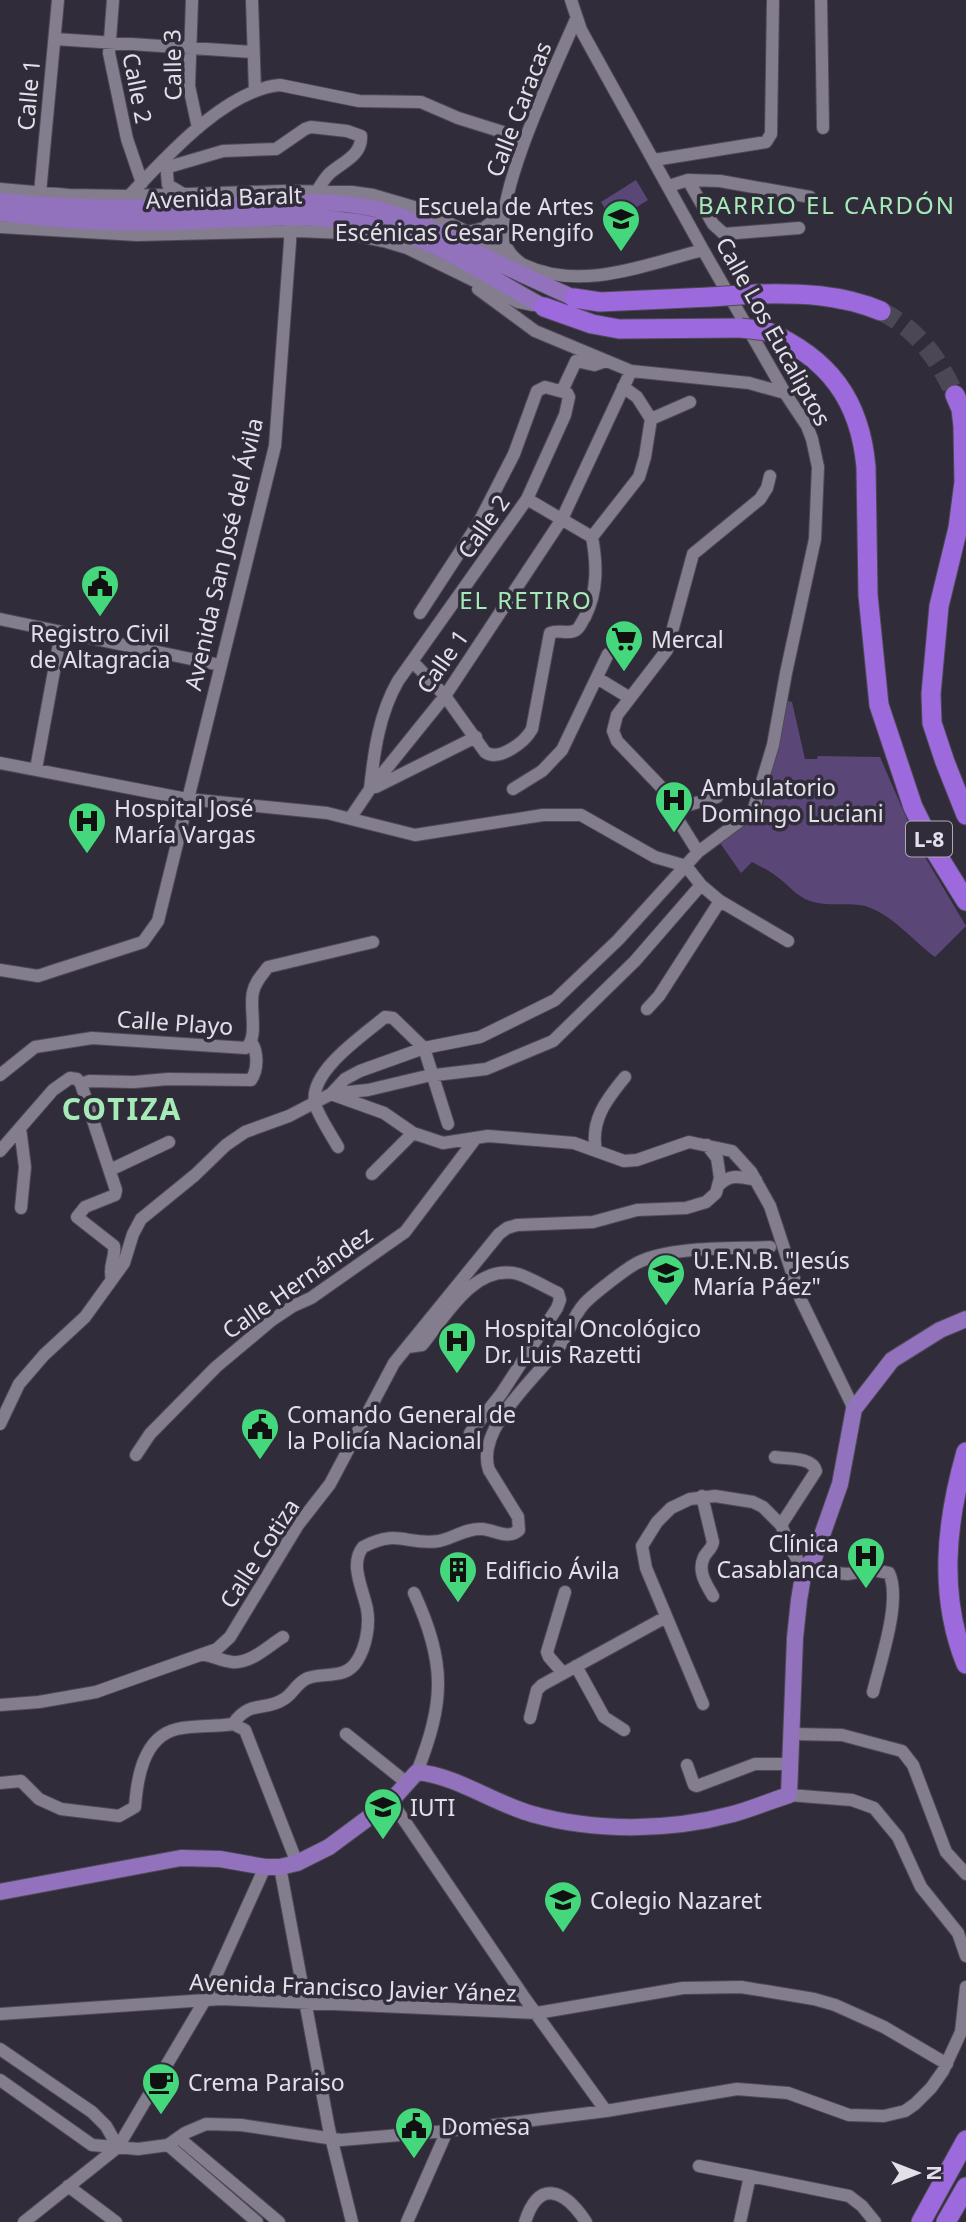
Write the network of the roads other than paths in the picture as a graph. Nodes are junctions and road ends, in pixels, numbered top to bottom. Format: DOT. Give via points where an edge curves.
graph roads {
  1 [pos="58,0"];
  2 [pos="113,0"];
  3 [pos="192,0"];
  4 [pos="251,0"];
  5 [pos="571,0"];
  6 [pos="773,0"];
  7 [pos="821,0"];
  8 [pos="576,19"];
  9 [pos="55,39"];
  10 [pos="108,42"];
  11 [pos="589,44"];
  12 [pos="191,49"];
  13 [pos="253,52"];
  14 [pos="562,52"];
  15 [pos="255,91"];
  16 [pos="198,128"];
  17 [pos="823,128"];
  18 [pos="525,139"];
  19 [pos="654,160"];
  20 [pos="167,161"];
  21 [pos="688,180"];
  22 [pos="142,183"];
  23 [pos="669,186"];
  24 [pos="0,189"];
  25 [pos="40,193"];
  26 [pos="322,193"];
  27 [pos="183,195"];
  28 [pos="129,196"];
  29 [pos="810,197"];
  30 [pos="0,201"];
  31 [pos="372,208"];
  32 [pos="290,211"];
  33 [pos="0,213"];
  34 [pos="502,214"];
  35 [pos="0,227"];
  36 [pos="799,228"];
  37 [pos="468,232"];
  38 [pos="703,250"];
  39 [pos="523,265"];
  40 [pos="456,271"];
  41 [pos="574,298"];
  42 [pos="544,307"];
  43 [pos="881,312"];
  44 [pos="765,360"];
  45 [pos="606,361"];
  46 [pos="631,371"];
  47 [pos="749,383"];
  48 [pos="623,387"];
  49 [pos="565,392"];
  50 [pos="785,393"];
  51 [pos="955,395"];
  52 [pos="690,402"];
  53 [pos="651,419"];
  54 [pos="770,476"];
  55 [pos="527,499"];
  56 [pos="562,519"];
  57 [pos="592,537"];
  58 [pos="420,612"];
  59 [pos="0,619"];
  60 [pos="61,633"];
  61 [pos="608,654"];
  62 [pos="413,662"];
  63 [pos="220,665"];
  64 [pos="597,678"];
  65 [pos="445,696"];
  66 [pos="630,698"];
  67 [pos="475,737"];
  68 [pos="0,763"];
  69 [pos="36,769"];
  70 [pos="370,789"];
  71 [pos="513,789"];
  72 [pos="717,797"];
  73 [pos="187,799"];
  74 [pos="674,809"];
  75 [pos="966,815"];
  76 [pos="351,817"];
  77 [pos="698,852"];
  78 [pos="686,866"];
  79 [pos="701,885"];
  80 [pos="720,901"];
  81 [pos="966,901"];
  82 [pos="789,941"];
  83 [pos="373,942"];
  84 [pos="0,970"];
  85 [pos="647,1009"];
  86 [pos="251,1043"];
  87 [pos="424,1048"];
  88 [pos="0,1075"];
  89 [pos="432,1076"];
  90 [pos="625,1077"];
  91 [pos="81,1084"];
  92 [pos="331,1094"];
  93 [pos="314,1102"];
  94 [pos="448,1124"];
  95 [pos="20,1128"];
  96 [pos="413,1133"];
  97 [pos="476,1138"];
  98 [pos="169,1142"];
  99 [pos="707,1145"];
  100 [pos="338,1147"];
  101 [pos="0,1151"];
  102 [pos="596,1151"];
  103 [pos="110,1170"];
  104 [pos="372,1174"];
  105 [pos="757,1180"];
  106 [pos="719,1185"];
  107 [pos="21,1208"];
  108 [pos="771,1247"];
  109 [pos="112,1279"];
  110 [pos="966,1319"];
  111 [pos="408,1347"];
  112 [pos="854,1409"];
  113 [pos="0,1424"];
  114 [pos="470,1433"];
  115 [pos="966,1452"];
  116 [pos="136,1455"];
  117 [pos="775,1457"];
  118 [pos="702,1496"];
  119 [pos="782,1525"];
  120 [pos="804,1570"];
  121 [pos="565,1592"];
  122 [pos="414,1593"];
  123 [pos="713,1596"];
  124 [pos="666,1617"];
  125 [pos="282,1637"];
  126 [pos="204,1655"];
  127 [pos="966,1664"];
  128 [pos="576,1666"];
  129 [pos="563,1673"];
  130 [pos="873,1692"];
  131 [pos="703,1704"];
  132 [pos="0,1705"];
  133 [pos="530,1717"];
  134 [pos="233,1724"];
  135 [pos="624,1730"];
  136 [pos="346,1734"];
  137 [pos="793,1734"];
  138 [pos="791,1764"];
  139 [pos="687,1765"];
  140 [pos="412,1778"];
  141 [pos="0,1783"];
  142 [pos="789,1795"];
  143 [pos="391,1801"];
  144 [pos="297,1863"];
  145 [pos="273,1867"];
  146 [pos="966,1874"];
  147 [pos="0,1892"];
  148 [pos="966,1956"];
  149 [pos="966,1987"];
  150 [pos="205,2000"];
  151 [pos="304,2003"];
  152 [pos="537,2013"];
  153 [pos="0,2014"];
  154 [pos="0,2049"];
  155 [pos="947,2064"];
  156 [pos="0,2080"];
  157 [pos="606,2111"];
  158 [pos="447,2131"];
  159 [pos="332,2140"];
  160 [pos="966,2140"];
  161 [pos="174,2141"];
  162 [pos="118,2147"];
  163 [pos="699,2165"];
  164 [pos="750,2176"];
  165 [pos="68,2186"];
  166 [pos="966,2187"];
  167 [pos="24,2222"];
  168 [pos="116,2222"];
  169 [pos="257,2222"];
  170 [pos="279,2222"];
  171 [pos="352,2222"];
  172 [pos="407,2222"];
  173 [pos="525,2222"];
  174 [pos="586,2222"];
  175 [pos="740,2222"];
  176 [pos="875,2222"];
  177 [pos="921,2222"];
  178 [pos="946,2222"];
  1 -- 9 [label="street, Calle 1"];
  2 -- 10 [label="street, Calle 2"];
  3 -- 12 [label="street, Calle 3"];
  4 -- 13 [label="street"];
  5 -- 8 [label="street, Calle Los Eucaliptos"];
  6 -- 19 [label="street" via="771,134 766,142"];
  7 -- 17 [label="street"];
  8 -- 11 [label="street, Calle Los Eucaliptos"];
  8 -- 14 [label="street, Calle Caracas"];
  9 -- 10 [label="street"];
  9 -- 25 [label="street, Calle 1"];
  10 -- 12 [label="street"];
  10 -- 22 [label="street, Calle 2" via="127,139"];
  11 -- 14 [label="street"];
  11 -- 19 [label="street, Calle Los Eucaliptos"];
  12 -- 13 [label="street"];
  12 -- 16 [label="street, Calle 3" via="190,86"];
  13 -- 15 [label="street"];
  14 -- 18 [label="street, Calle Caracas"];
  15 -- 16 [label="street"];
  15 -- 18 [label="street" via="279,85 359,101 421,102"];
  16 -- 20 [label="street"];
  18 -- 34 [label="street, Calle Caracas"];
  19 -- 23 [label="street, Calle Los Eucaliptos"];
  20 -- 22 [label="street"];
  20 -- 26 [label="street" via="223,151 276,149 311,127 361,136 350,160 327,175"];
  20 -- 27 [label="street" via="168,185"];
  21 -- 23 [label="street"];
  21 -- 29 [label="street"];
  21 -- 36 [label="street" via="713,224 724,234"];
  22 -- 28 [label="street"];
  23 -- 38 [label="street, Calle Los Eucaliptos"];
  24 -- 25 [label="street, Avenida Baralt"];
  25 -- 28 [label="street, Avenida Baralt"];
  26 -- 31 [label="main road" via="361,198"];
  26 -- 32 [label="street, Avenida Baralt"];
  26 -- 37 [label="street, Avenida Baralt" via="352,192 394,200"];
  27 -- 28 [label="street, Avenida Baralt"];
  27 -- 32 [label="street, Avenida Baralt"];
  30 -- 32 [label="main road, Avenida Baralt" via="77,209"];
  31 -- 32 [label="main road, Avenida Baralt" via="345,204"];
  31 -- 41 [label="main road, Avenida Baralt" via="429,227"];
  32 -- 33 [label="main road, Avenida Baralt" via="175,222 72,221"];
  32 -- 35 [label="street, Avenida Baralt" via="137,234"];
  32 -- 40 [label="street, Avenida Baralt" via="344,233 407,248"];
  32 -- 42 [label="main road, Avenida Baralt" via="406,234"];
  32 -- 63 [label="street, Avenida San José del Ávila" via="275,446"];
  34 -- 37 [label="street" via="484,228"];
  34 -- 39 [label="street" via="507,248"];
  37 -- 39 [label="street, Avenida Baralt"];
  38 -- 39 [label="street, Avenida Baralt" via="640,268 588,276"];
  38 -- 44 [label="street, Calle Los Eucaliptos"];
  40 -- 42 [label="street, Avenida Baralt" via="518,302"];
  40 -- 45 [label="street" via="535,331"];
  41 -- 43 [label="highway, bridge" via="600,302 818,294"];
  42 -- 81 [label="highway, L-8, bridge" via="620,329 766,331 820,363 846,394 865,451 868,596 879,705 913,807"];
  44 -- 47 [label="street" via="761,376"];
  44 -- 50 [label="street, Calle Los Eucaliptos"];
  45 -- 46 [label="street"];
  45 -- 49 [label="street, Calle 2" via="594,365 576,361"];
  46 -- 47 [label="street"];
  46 -- 48 [label="street, Calle 1"];
  47 -- 50 [label="street"];
  48 -- 53 [label="street" via="637,397"];
  48 -- 56 [label="street, Calle 1"];
  49 -- 55 [label="street, Calle 2" via="569,397 565,415"];
  49 -- 58 [label="street" via="545,387 537,391 514,454 478,524"];
  50 -- 77 [label="street, Calle Los Eucaliptos" via="807,426 818,467 815,538 773,745 754,808"];
  51 -- 75 [label="highway, L-8" via="963,426 964,481 939,606 932,723"];
  52 -- 53 [label="street"];
  53 -- 57 [label="street" via="639,477"];
  54 -- 66 [label="street" via="761,499 693,554 667,650"];
  55 -- 56 [label="street"];
  55 -- 62 [label="street, Calle 2"];
  56 -- 57 [label="street"];
  56 -- 65 [label="street, Calle 1"];
  57 -- 67 [label="street" via="595,586 588,611 579,629 550,633 528,736 500,755 490,755"];
  59 -- 60 [label="street"];
  60 -- 63 [label="street"];
  60 -- 69 [label="street"];
  61 -- 64 [label="street"];
  62 -- 65 [label="street"];
  62 -- 70 [label="street, Calle 2" via="386,702"];
  63 -- 73 [label="street, Avenida San José del Ávila"];
  64 -- 66 [label="street"];
  64 -- 71 [label="street" via="562,750 542,771"];
  65 -- 67 [label="street"];
  65 -- 70 [label="street, Calle 1"];
  66 -- 74 [label="street" via="617,715 613,731"];
  67 -- 70 [label="street"];
  68 -- 69 [label="street"];
  69 -- 73 [label="street"];
  70 -- 76 [label="street, Calle 1"];
  72 -- 74 [label="street"];
  73 -- 76 [label="street"];
  73 -- 84 [label="street, Avenida San José del Ávila" via="158,921 143,942 38,976"];
  74 -- 77 [label="street"];
  76 -- 78 [label="street" via="415,835 573,813 655,858"];
  77 -- 78 [label="street, Calle Los Eucaliptos"];
  78 -- 79 [label="street"];
  78 -- 87 [label="street, Calle Los Eucaliptos" via="555,1000 480,1037"];
  79 -- 80 [label="street"];
  79 -- 89 [label="street" via="635,961 557,1038 486,1069"];
  80 -- 82 [label="street"];
  80 -- 85 [label="street"];
  83 -- 86 [label="street, Calle Playo" via="268,967 253,991"];
  86 -- 88 [label="street, Calle Playo" via="238,1048 92,1038 35,1047"];
  86 -- 91 [label="street" via="256,1056 250,1080"];
  87 -- 89 [label="street"];
  87 -- 92 [label="street, Calle Los Eucaliptos" via="360,1071"];
  87 -- 93 [label="street" via="393,1018 386,1017 330,1065 319,1079"];
  89 -- 92 [label="street"];
  89 -- 94 [label="street"];
  90 -- 102 [label="street" via="598,1117 593,1138"];
  91 -- 95 [label="street" via="70,1078 52,1090"];
  91 -- 103 [label="street"];
  92 -- 93 [label="street"];
  92 -- 96 [label="street" via="384,1113"];
  93 -- 100 [label="street"];
  93 -- 109 [label="street" via="226,1144 147,1212"];
  95 -- 101 [label="street"];
  95 -- 107 [label="street" via="25,1167"];
  96 -- 97 [label="street" via="443,1143"];
  96 -- 104 [label="street"];
  97 -- 102 [label="street" via="574,1143"];
  97 -- 116 [label="street, Calle Hernández" via="405,1232 282,1313 216,1367 150,1434"];
  98 -- 103 [label="street"];
  99 -- 102 [label="street" via="689,1142 624,1161"];
  99 -- 105 [label="street" via="737,1154"];
  99 -- 106 [label="street" via="717,1158"];
  103 -- 109 [label="street" via="116,1193 85,1207 77,1217 114,1246"];
  105 -- 106 [label="street" via="734,1176"];
  105 -- 112 [label="street" via="773,1213 800,1300"];
  106 -- 111 [label="street, Calle Cotiza" via="712,1198 692,1207 637,1210 593,1222 507,1228"];
  108 -- 134 [label="street" via="652,1257 636,1263 585,1302 558,1348 510,1404 487,1446 486,1462 518,1517 519,1530 508,1535 482,1529 466,1531 428,1542 393,1536 363,1547 357,1561 368,1619 358,1660 341,1673 307,1678 281,1702 247,1710"];
  109 -- 113 [label="street" via="85,1317 19,1384"];
  110 -- 112 [label="main road" via="892,1360"];
  111 -- 114 [label="street" via="422,1345 468,1289 492,1274 519,1274 558,1293 557,1308"];
  111 -- 126 [label="street, Calle Cotiza" via="394,1363 330,1484 298,1525 240,1622 223,1643"];
  112 -- 120 [label="main road" via="840,1484 814,1559"];
  115 -- 127 [label="highway" via="956,1488 947,1572 949,1608"];
  117 -- 119 [label="street" via="811,1462 816,1471"];
  118 -- 119 [label="street" via="753,1502"];
  118 -- 123 [label="street" via="713,1542 701,1568"];
  118 -- 124 [label="street" via="671,1508 642,1546"];
  119 -- 120 [label="street"];
  120 -- 130 [label="street" via="889,1573 891,1614"];
  120 -- 137 [label="main road" via="795,1638"];
  121 -- 129 [label="street" via="547,1652"];
  122 -- 140 [label="street" via="435,1648 439,1679 426,1750"];
  124 -- 128 [label="street"];
  124 -- 131 [label="street"];
  125 -- 126 [label="street" via="241,1661"];
  126 -- 132 [label="street, Calle Cotiza" via="96,1692"];
  128 -- 129 [label="street"];
  128 -- 135 [label="street" via="604,1717"];
  129 -- 133 [label="street" via="537,1690"];
  134 -- 141 [label="street" via="177,1729 157,1738 141,1766 135,1807 119,1816 61,1809 39,1799 21,1781"];
  134 -- 144 [label="street" via="245,1730"];
  136 -- 140 [label="street"];
  137 -- 138 [label="main road"];
  137 -- 146 [label="street" via="842,1735 902,1751 913,1765 946,1852"];
  138 -- 139 [label="street" via="755,1764 697,1786"];
  138 -- 142 [label="main road"];
  140 -- 142 [label="main road" via="433,1774 532,1814 617,1826 709,1820"];
  140 -- 143 [label="main road"];
  142 -- 148 [label="street" via="852,1800 874,1808 898,1837 921,1887 958,1933"];
  143 -- 144 [label="main road" via="329,1847"];
  143 -- 152 [label="street"];
  144 -- 145 [label="main road"];
  145 -- 147 [label="main road" via="181,1858"];
  145 -- 150 [label="street"];
  145 -- 151 [label="street"];
  149 -- 155 [label="street" via="961,2032"];
  150 -- 151 [label="street, Avenida Francisco Javier Yánez"];
  150 -- 153 [label="street, Avenida Francisco Javier Yánez"];
  150 -- 162 [label="street"];
  151 -- 152 [label="street, Avenida Francisco Javier Yánez"];
  151 -- 159 [label="street"];
  152 -- 155 [label="street, Avenida Francisco Javier Yánez" via="683,1988 741,1987 835,2005 893,2031"];
  152 -- 157 [label="street"];
  154 -- 162 [label="street" via="92,2112"];
  155 -- 157 [label="street" via="915,2104 884,2116 849,2115 788,2093 745,2089"];
  156 -- 162 [label="street" via="92,2145"];
  157 -- 158 [label="street"];
  158 -- 159 [label="street"];
  158 -- 172 [label="street"];
  159 -- 161 [label="street" via="206,2124"];
  159 -- 171 [label="street"];
  160 -- 177 [label="highway"];
  161 -- 162 [label="street" via="138,2149"];
  161 -- 169 [label="street"];
  161 -- 170 [label="street"];
  162 -- 165 [label="street"];
  163 -- 164 [label="street"];
  164 -- 175 [label="street"];
  164 -- 176 [label="street" via="849,2196"];
  165 -- 167 [label="street"];
  165 -- 168 [label="street"];
  166 -- 178 [label="highway"];
  173 -- 174 [label="street" via="531,2204 549,2193 572,2204"];
}
